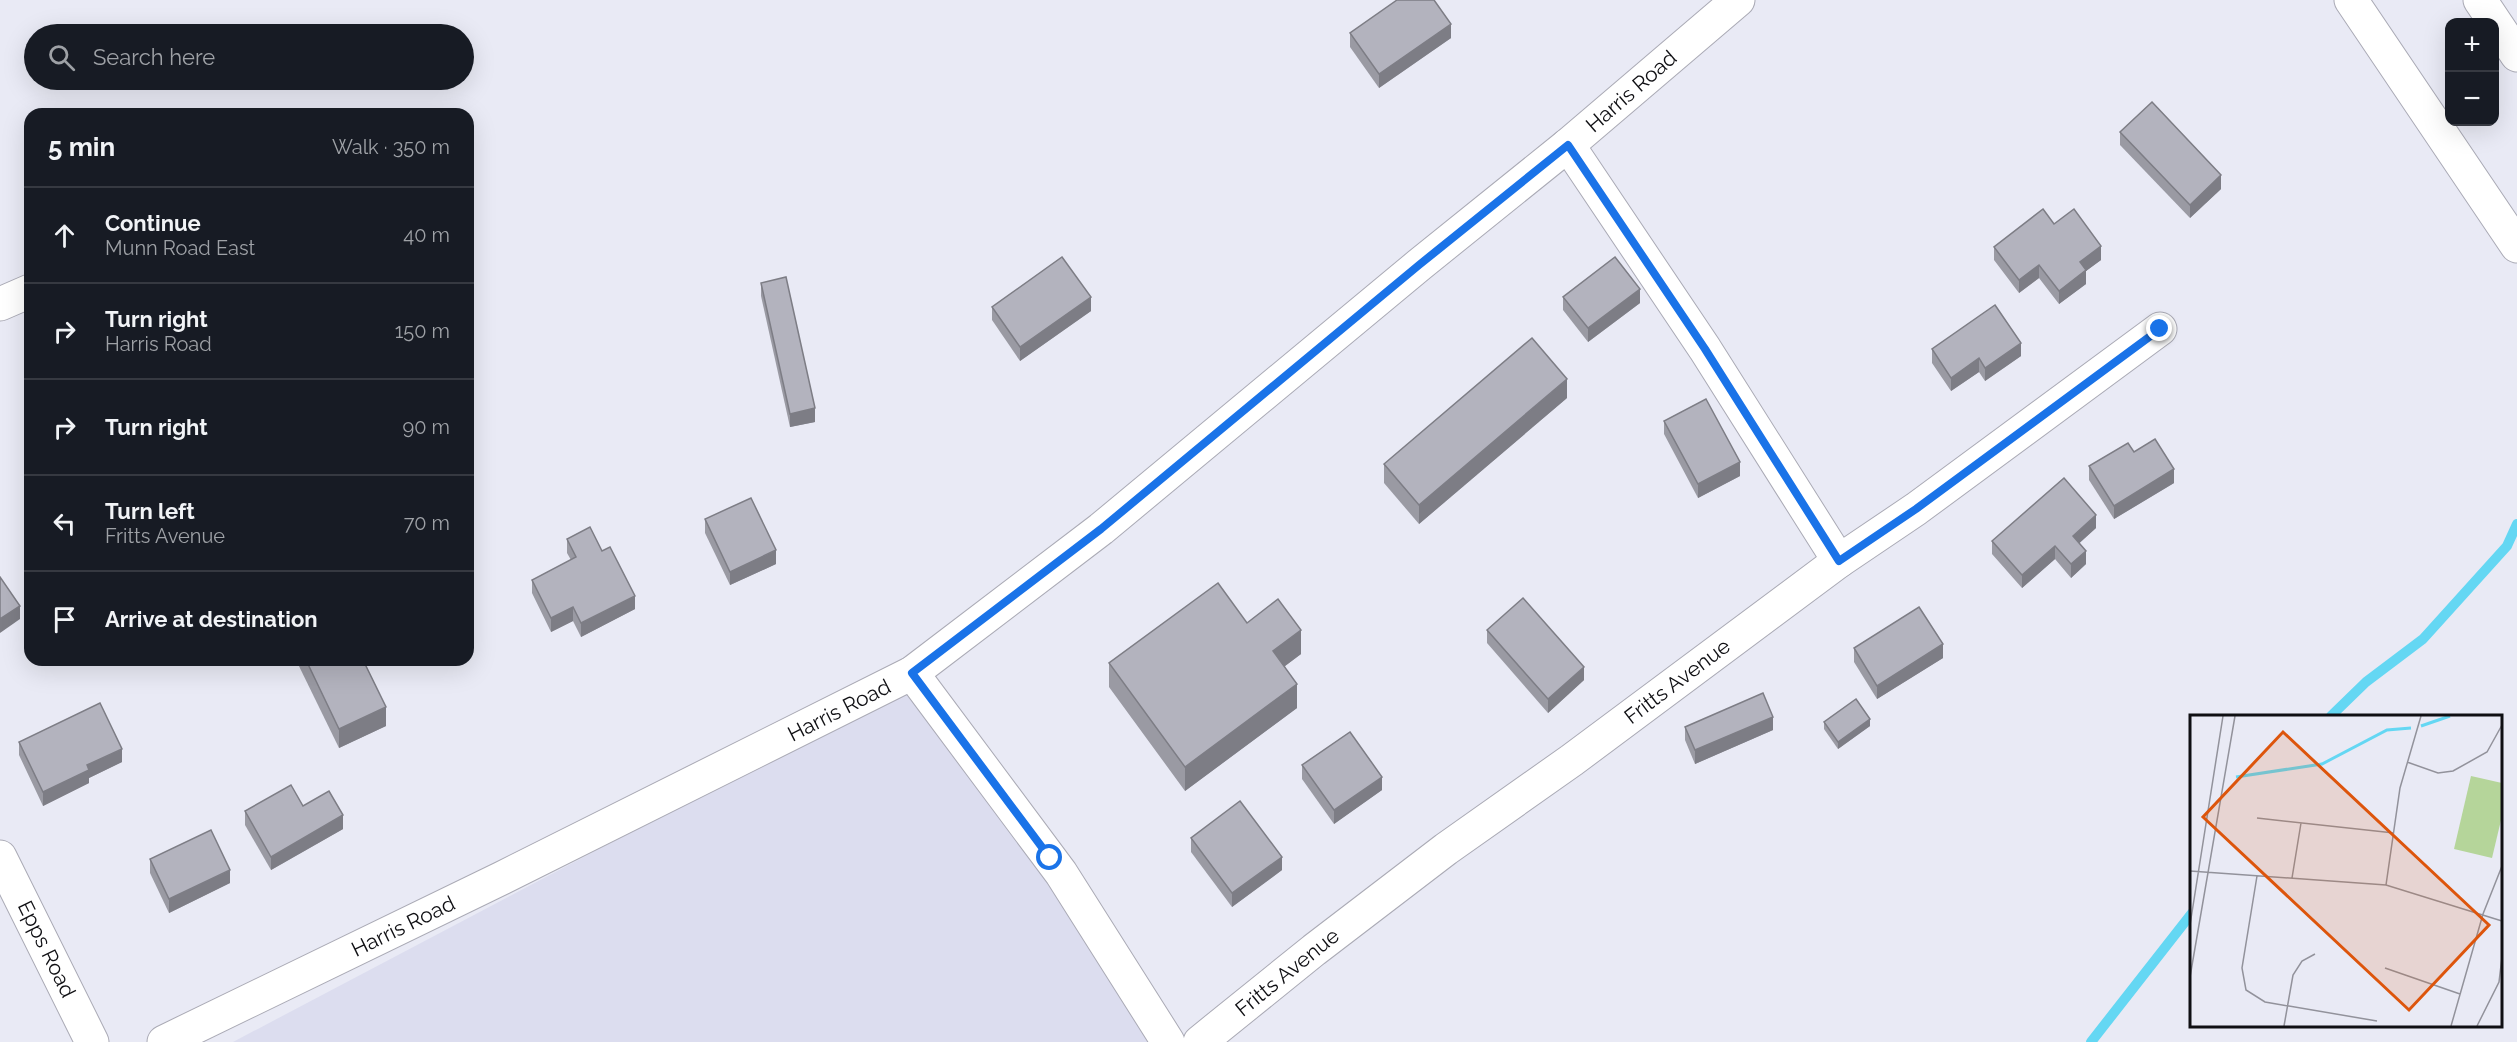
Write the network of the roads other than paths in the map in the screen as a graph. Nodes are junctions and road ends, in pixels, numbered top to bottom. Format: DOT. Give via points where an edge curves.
graph roads {
  1 [pos="1738,0"];
  2 [pos="2351,0"];
  3 [pos="2480,0"];
  4 [pos="2517,55"];
  5 [pos="1568,145"];
  6 [pos="2517,246"];
  7 [pos="24,294"];
  8 [pos="0,304"];
  9 [pos="2160,329"];
  10 [pos="1839,561"];
  11 [pos="912,673"];
  12 [pos="0,857"];
  13 [pos="92,1042"];
  14 [pos="164,1042"];
  15 [pos="1168,1042"];
  16 [pos="1200,1042"];
  1 -- 5 [label="main road, Harris Road"];
  2 -- 6 [label="main road"];
  3 -- 4 [label="main road"];
  5 -- 10 [label="main road" via="1705,349"];
  5 -- 11 [label="main road, Harris Road" via="1101,529"];
  7 -- 8 [label="main road"];
  9 -- 10 [label="main road, Fritts Avenue"];
  10 -- 16 [label="main road, Fritts Avenue" via="1446,849"];
  11 -- 14 [label="main road, Harris Road"];
  11 -- 15 [label="main road" via="1061,873"];
  12 -- 13 [label="main road, Epps Road"];
}
